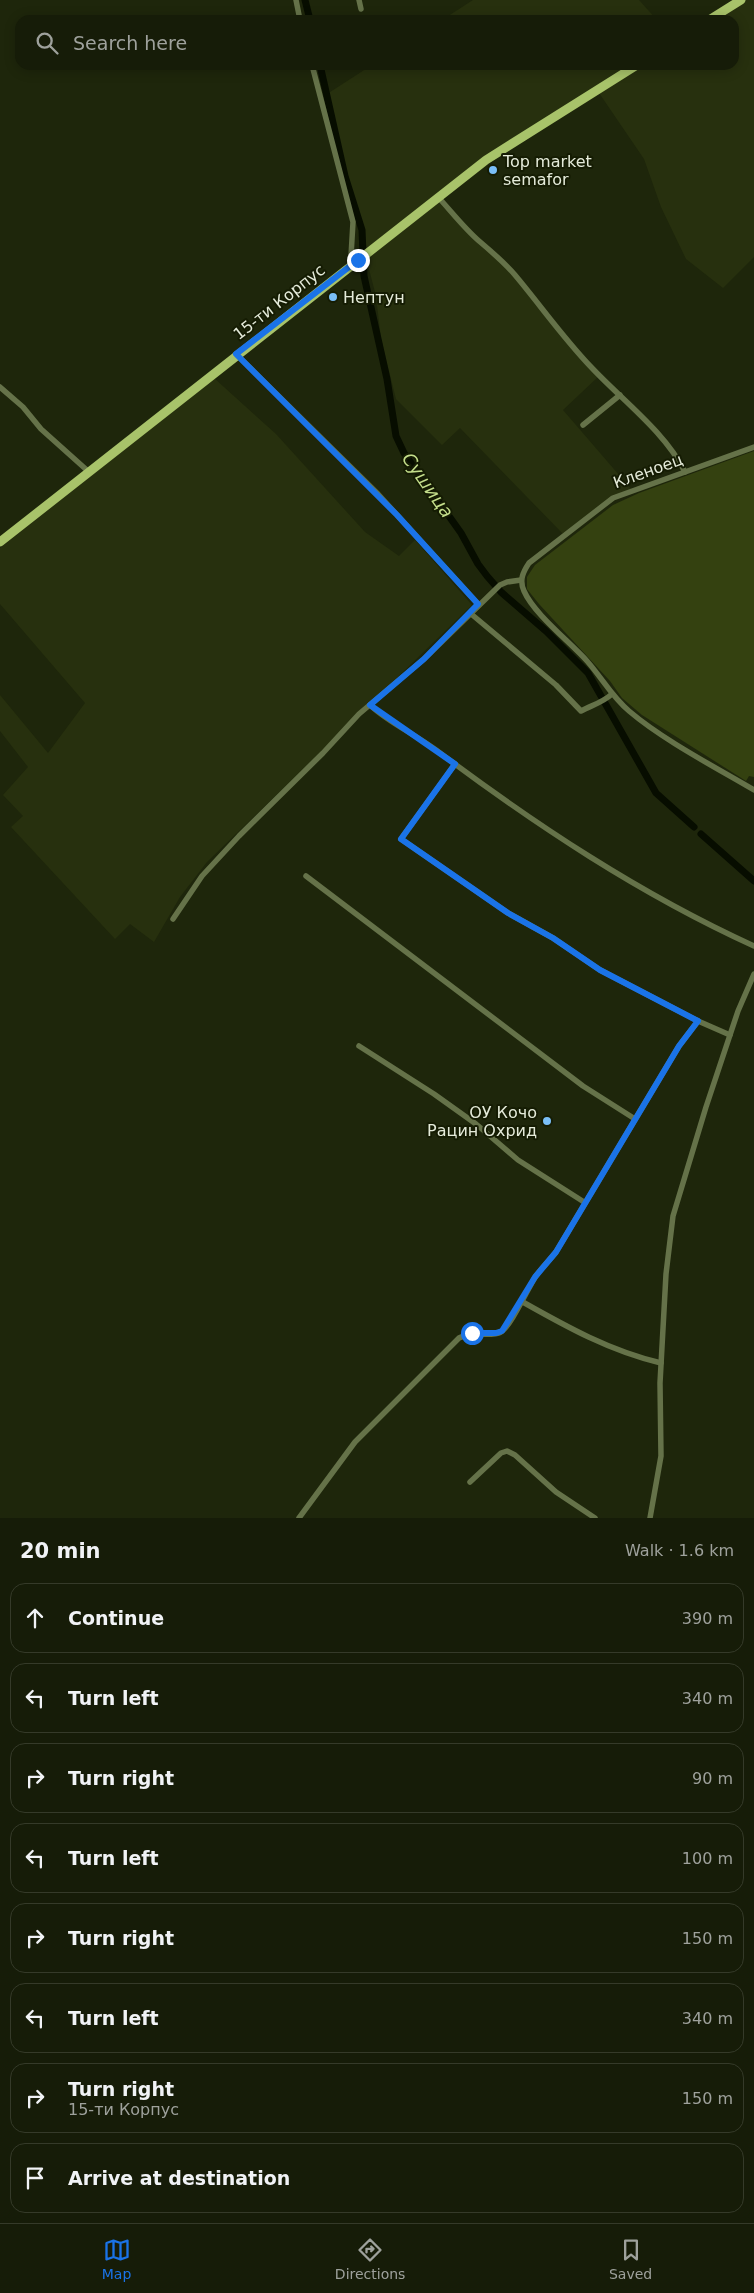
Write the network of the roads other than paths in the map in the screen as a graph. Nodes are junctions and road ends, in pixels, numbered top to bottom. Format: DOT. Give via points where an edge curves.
graph roads {
  1 [pos="296,0"];
  2 [pos="360,0"];
  3 [pos="740,0"];
  4 [pos="361,8"];
  5 [pos="299,15"];
  6 [pos="717,15"];
  7 [pos="313,70"];
  8 [pos="629,70"];
  9 [pos="438,197"];
  10 [pos="356,261"];
  11 [pos="236,354"];
  12 [pos="0,387"];
  13 [pos="620,395"];
  14 [pos="583,425"];
  15 [pos="754,447"];
  16 [pos="89,472"];
  17 [pos="686,472"];
  18 [pos="0,542"];
  19 [pos="521,580"];
  20 [pos="478,604"];
  21 [pos="470,613"];
  22 [pos="612,694"];
  23 [pos="370,705"];
  24 [pos="455,764"];
  25 [pos="754,790"];
  26 [pos="306,876"];
  27 [pos="173,919"];
  28 [pos="754,946"];
  29 [pos="754,974"];
  30 [pos="698,1021"];
  31 [pos="730,1035"];
  32 [pos="359,1046"];
  33 [pos="635,1119"];
  34 [pos="584,1202"];
  35 [pos="521,1301"];
  36 [pos="661,1363"];
  37 [pos="470,1482"];
  38 [pos="299,1518"];
  39 [pos="595,1518"];
  40 [pos="650,1518"];
  1 -- 5 [label="street"];
  2 -- 4 [label="street"];
  3 -- 6 [label="main road"];
  7 -- 10 [label="street" via="353,222 351,256"];
  8 -- 9 [label="main road, 15-ти Корпус" via="486,160"];
  9 -- 10 [label="main road, 15-ти Корпус"];
  9 -- 13 [label="street" via="478,240 504,262 590,367"];
  10 -- 11 [label="main road, 15-ти Корпус"];
  11 -- 16 [label="main road, 15-ти Корпус"];
  11 -- 20 [label="street" via="391,508"];
  12 -- 16 [label="street"];
  13 -- 14 [label="street"];
  13 -- 17 [label="street" via="678,458"];
  15 -- 17 [label="street, Кленоец"];
  16 -- 18 [label="main road, 15-ти Корпус"];
  17 -- 19 [label="street, Кленоец" via="605,503 529,563"];
  19 -- 20 [label="street" via="500,585"];
  19 -- 22 [label="street" via="529,599"];
  20 -- 21 [label="street"];
  21 -- 22 [label="street" via="556,685 581,711 592,704 599,704"];
  21 -- 23 [label="street" via="424,659"];
  22 -- 25 [label="street" via="650,728"];
  23 -- 24 [label="street"];
  23 -- 27 [label="street" via="202,876"];
  24 -- 28 [label="street" via="548,832 602,865 692,917"];
  24 -- 30 [label="street" via="401,839 508,913 600,970"];
  26 -- 33 [label="street" via="583,1086"];
  29 -- 31 [label="street"];
  30 -- 31 [label="street"];
  30 -- 33 [label="street"];
  31 -- 36 [label="street" via="673,1216"];
  32 -- 34 [label="street" via="434,1094 518,1160"];
  33 -- 34 [label="street"];
  34 -- 35 [label="street" via="556,1252 540,1270"];
  35 -- 36 [label="street" via="587,1338"];
  35 -- 38 [label="street" via="502,1331 465,1335 452,1346 355,1442"];
  36 -- 40 [label="street" via="661,1456"];
  37 -- 39 [label="street" via="497,1456 507,1451 556,1492"];
}
